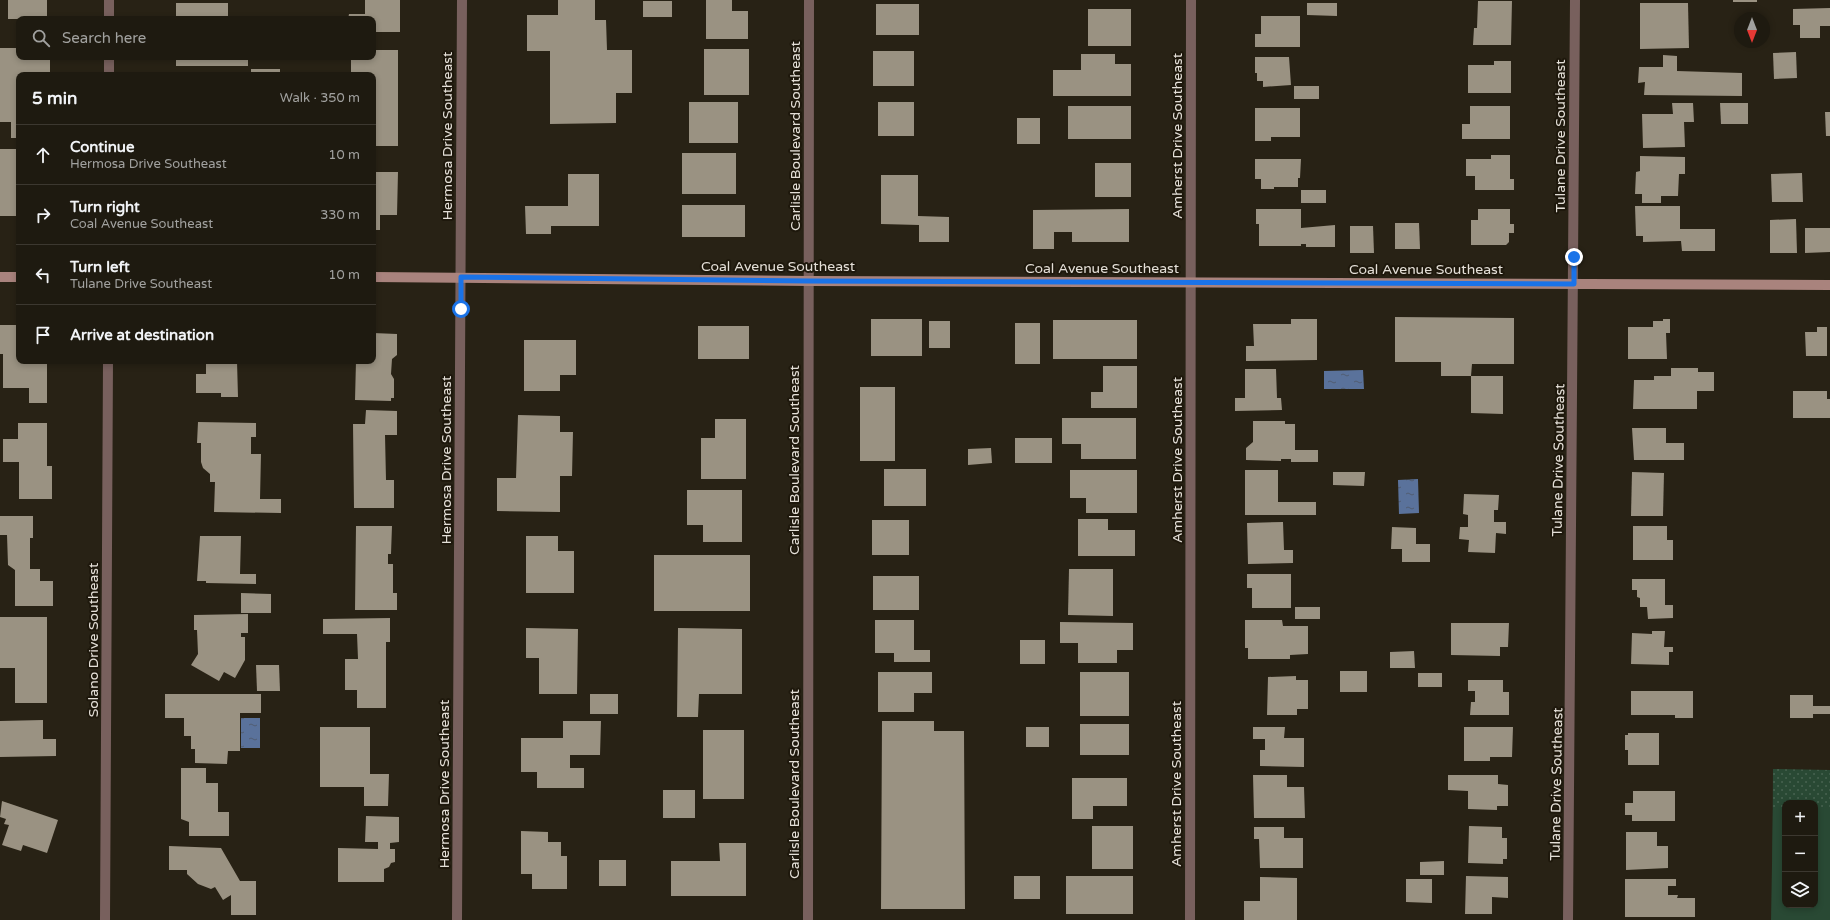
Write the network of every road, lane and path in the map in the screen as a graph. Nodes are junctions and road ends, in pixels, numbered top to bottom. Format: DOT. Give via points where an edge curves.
graph roads {
  1 [pos="109,0"];
  2 [pos="462,0"];
  3 [pos="809,0"];
  4 [pos="1191,0"];
  5 [pos="1575,0"];
  6 [pos="109,16"];
  7 [pos="109,60"];
  8 [pos="109,72"];
  9 [pos="0,277"];
  10 [pos="16,277"];
  11 [pos="376,277"];
  12 [pos="461,277"];
  13 [pos="809,281"];
  14 [pos="1192,282"];
  15 [pos="1574,284"];
  16 [pos="1830,284"];
  17 [pos="108,364"];
  18 [pos="105,920"];
  19 [pos="457,920"];
  20 [pos="808,920"];
  21 [pos="1190,920"];
  22 [pos="1568,920"];
  1 -- 6 [label="street"];
  2 -- 12 [label="street, Hermosa Drive Southeast"];
  3 -- 13 [label="street, Carlisle Boulevard Southeast"];
  4 -- 14 [label="street, Amherst Drive Southeast"];
  5 -- 15 [label="street, Tulane Drive Southeast"];
  7 -- 8 [label="street"];
  9 -- 10 [label="main road"];
  11 -- 12 [label="main road, Coal Avenue Southeast"];
  12 -- 13 [label="main road, Coal Avenue Southeast"];
  12 -- 19 [label="street, Hermosa Drive Southeast"];
  13 -- 14 [label="main road, Coal Avenue Southeast"];
  13 -- 20 [label="street, Carlisle Boulevard Southeast"];
  14 -- 15 [label="main road, Coal Avenue Southeast"];
  14 -- 21 [label="street, Amherst Drive Southeast"];
  15 -- 16 [label="main road, Coal Avenue Southeast"];
  15 -- 22 [label="street, Tulane Drive Southeast"];
  17 -- 18 [label="street, Solano Drive Southeast"];
}
